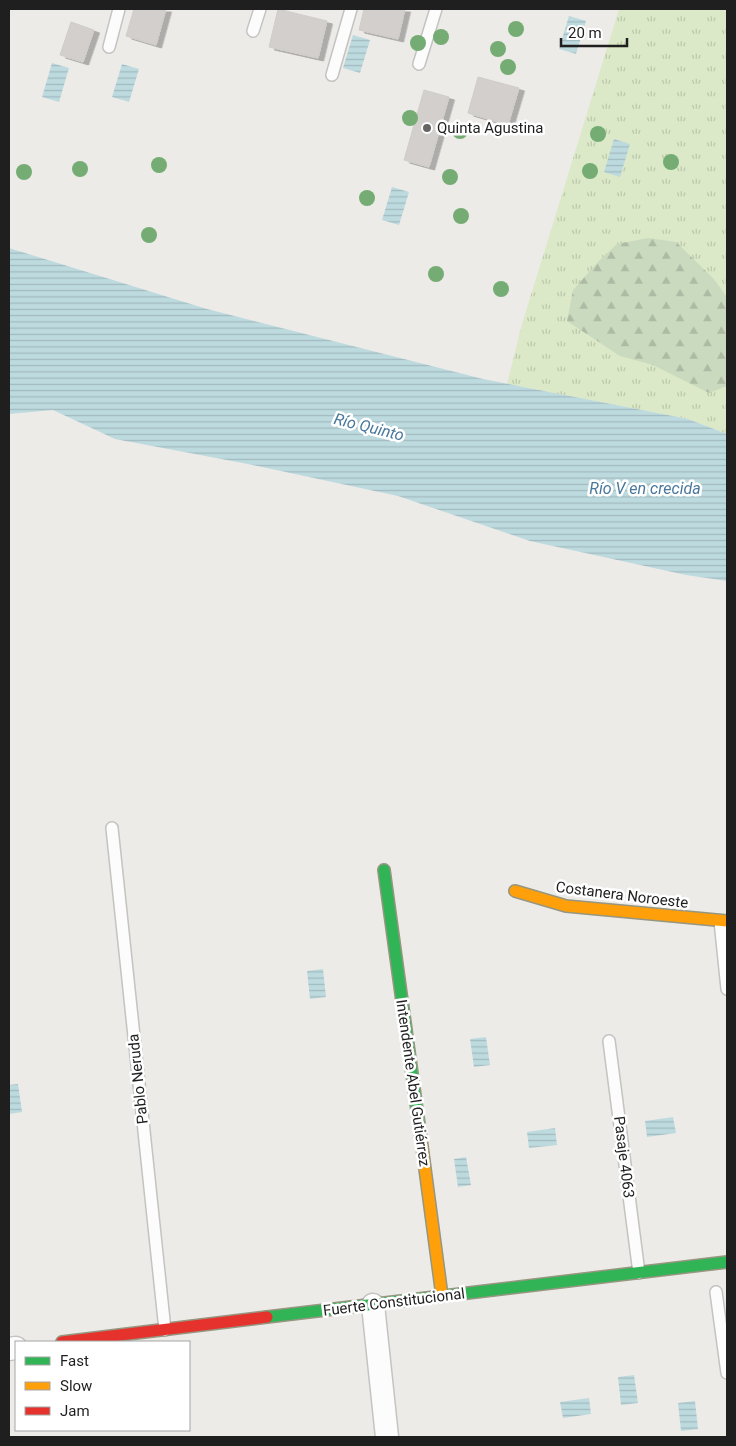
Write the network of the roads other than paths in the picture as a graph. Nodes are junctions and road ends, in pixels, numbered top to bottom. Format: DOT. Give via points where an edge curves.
graph roads {
  1 [pos="119,9"];
  2 [pos="260,9"];
  3 [pos="351,9"];
  4 [pos="436,9"];
  5 [pos="253,31"];
  6 [pos="108,47"];
  7 [pos="419,64"];
  8 [pos="332,75"];
  9 [pos="112,828"];
  10 [pos="384,870"];
  11 [pos="515,891"];
  12 [pos="724,921"];
  13 [pos="727,989"];
  14 [pos="609,1042"];
  15 [pos="727,1262"];
  16 [pos="639,1273"];
  17 [pos="716,1292"];
  18 [pos="442,1296"];
  19 [pos="373,1305"];
  20 [pos="165,1330"];
  21 [pos="71,1341"];
  22 [pos="727,1374"];
  23 [pos="387,1437"];
  1 -- 6 [label="lane"];
  2 -- 5 [label="lane"];
  3 -- 8 [label="lane"];
  4 -- 7 [label="lane"];
  9 -- 20 [label="lane, Pablo Neruda"];
  10 -- 18 [label="street, Intendente Abel Gutiérrez"];
  11 -- 12 [label="street, Costanera Noroeste" via="566,906"];
  12 -- 13 [label="lane"];
  14 -- 16 [label="lane, Pasaje 4063"];
  15 -- 16 [label="street, Fuerte Constitucional"];
  16 -- 18 [label="street, Fuerte Constitucional"];
  17 -- 22 [label="lane"];
  18 -- 19 [label="street, Fuerte Constitucional"];
  19 -- 20 [label="street, Fuerte Constitucional"];
  19 -- 23 [label="street"];
  20 -- 21 [label="street, Fuerte Constitucional"];
}
